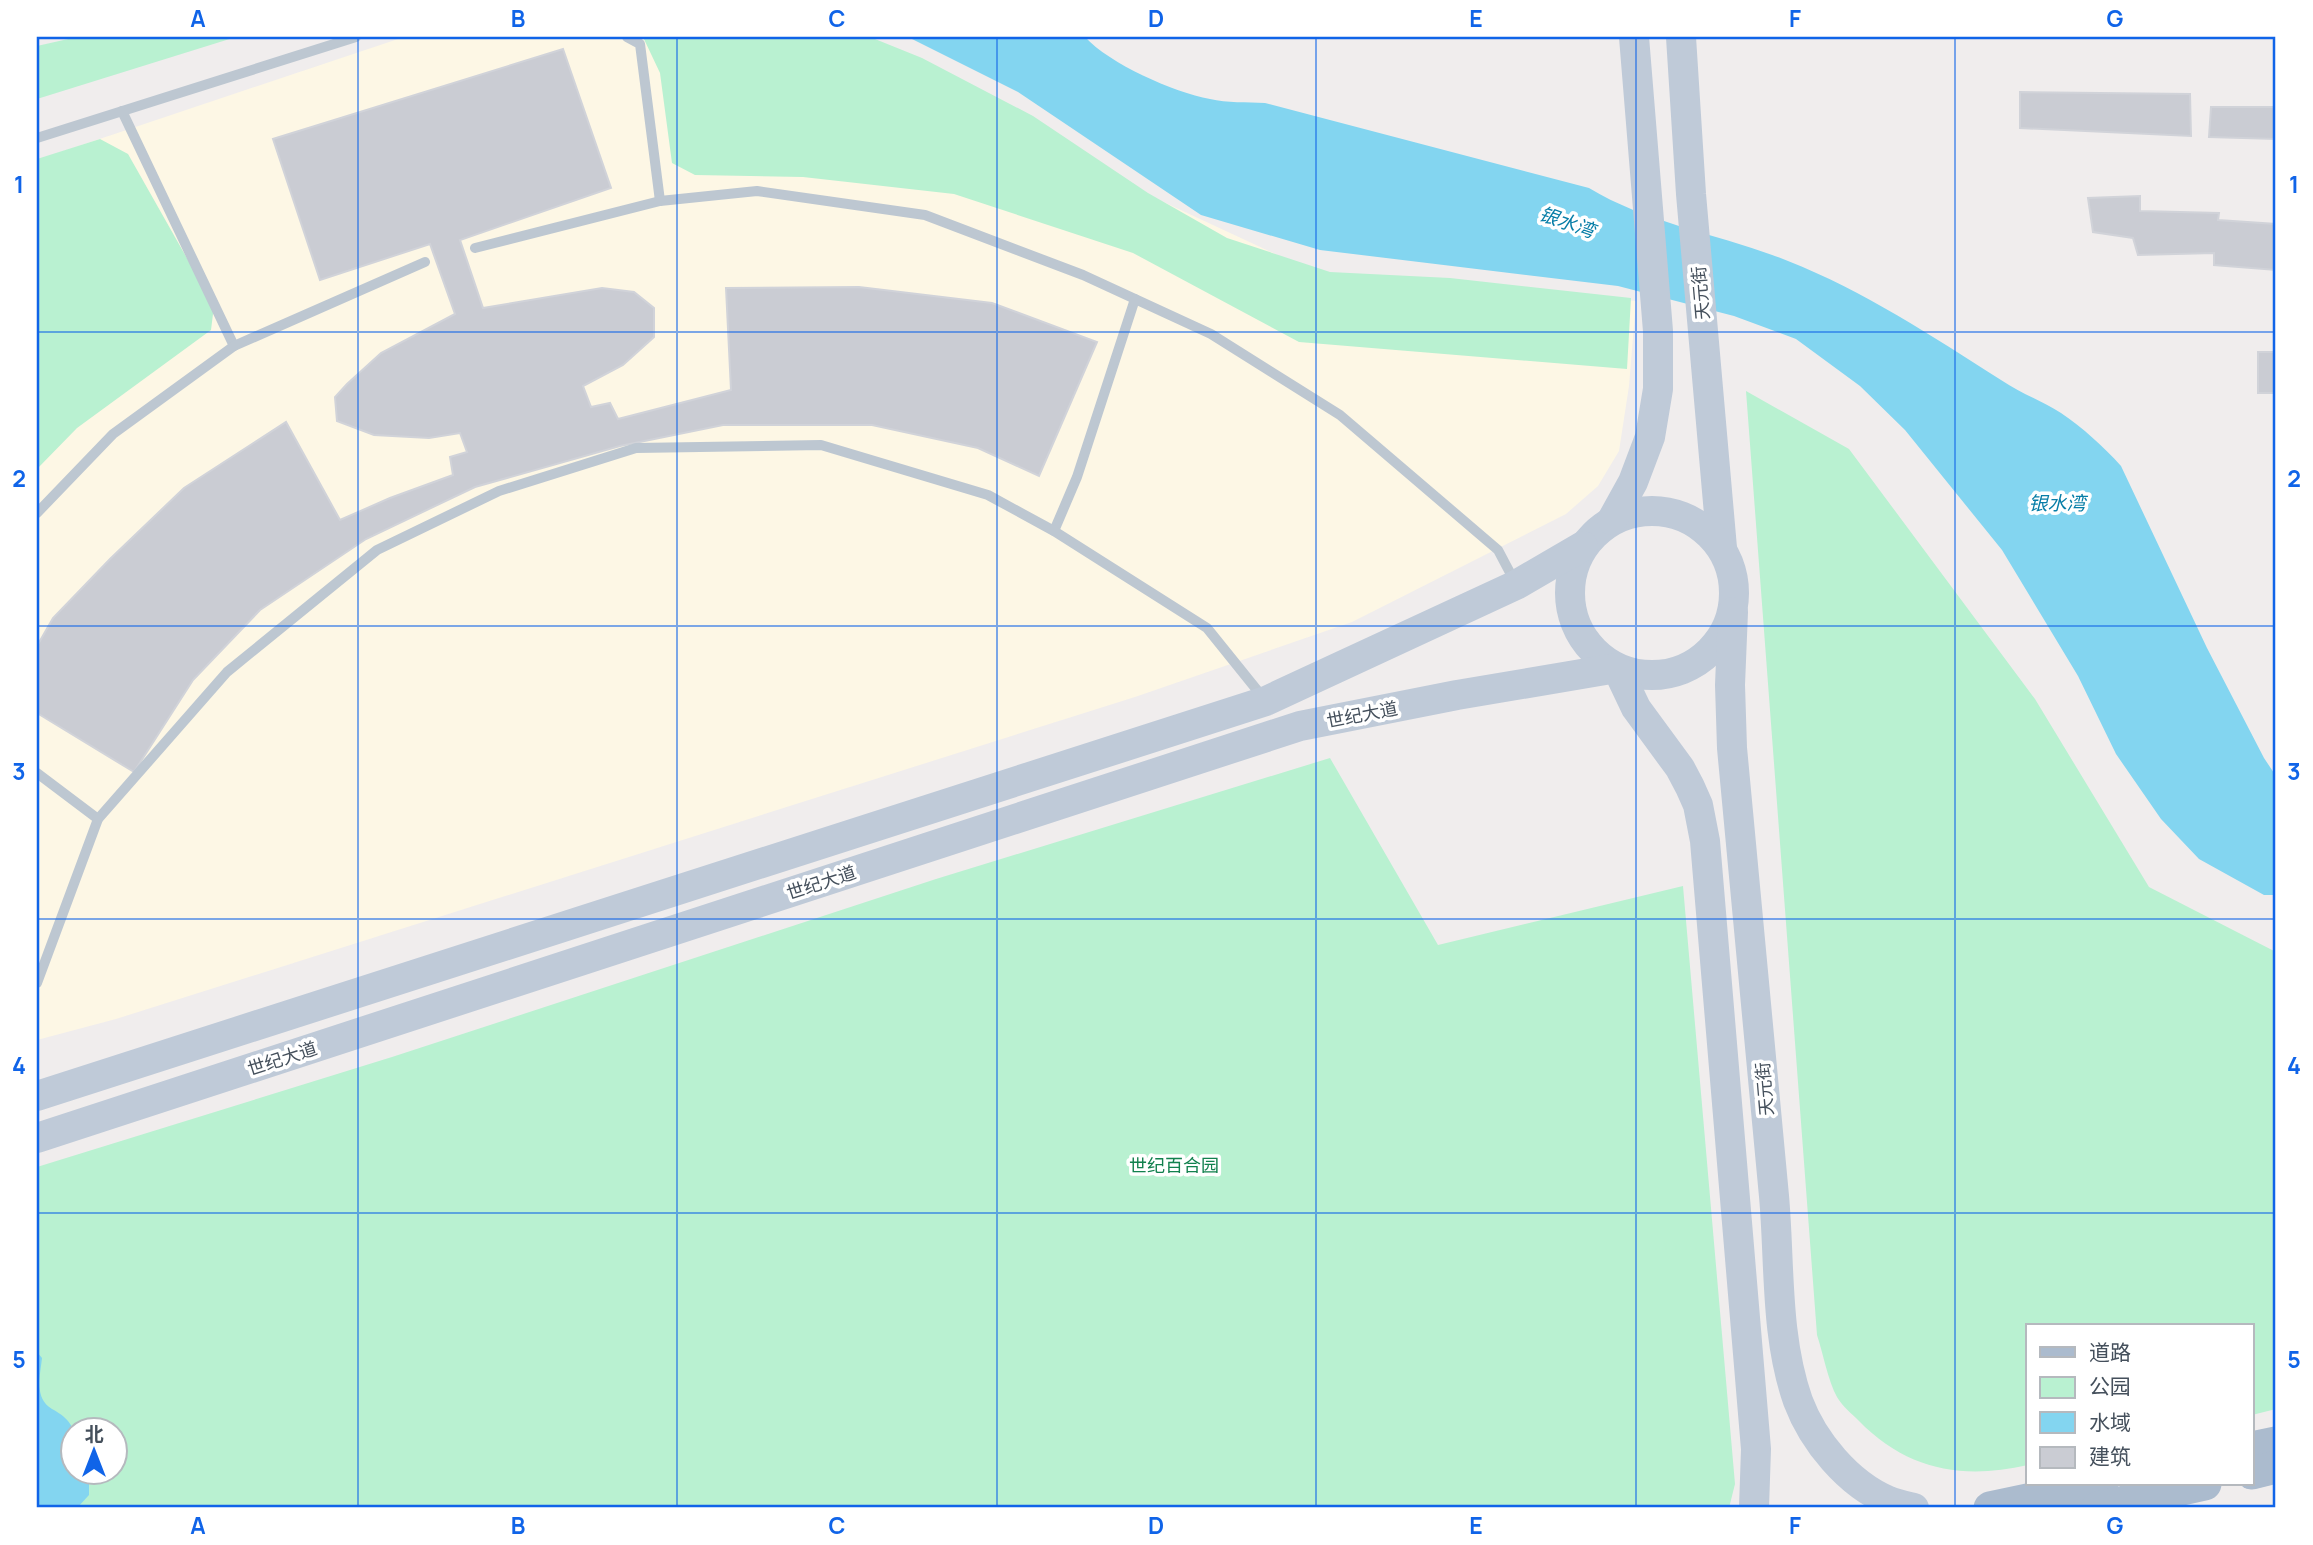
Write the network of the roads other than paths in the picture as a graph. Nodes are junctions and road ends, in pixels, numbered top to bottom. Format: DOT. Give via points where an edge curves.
graph roads {
  1 [pos="356,37"];
  2 [pos="627,37"];
  3 [pos="1634,37"];
  4 [pos="1681,37"];
  5 [pos="122,111"];
  6 [pos="37,138"];
  7 [pos="660,201"];
  8 [pos="475,248"];
  9 [pos="425,262"];
  10 [pos="1135,299"];
  11 [pos="234,346"];
  12 [pos="37,513"];
  13 [pos="1612,520"];
  14 [pos="1054,531"];
  15 [pos="1583,546"];
  16 [pos="1722,548"];
  17 [pos="1516,585"];
  18 [pos="1733,612"];
  19 [pos="1617,668"];
  20 [pos="1266,701"];
  21 [pos="37,773"];
  22 [pos="98,819"];
  23 [pos="37,983"];
  24 [pos="37,1096"];
  25 [pos="37,1138"];
  26 [pos="2276,1443"];
  27 [pos="2254,1448"];
  28 [pos="1756,1459"];
  29 [pos="2276,1468"];
  30 [pos="2254,1473"];
  31 [pos="2093,1486"];
  32 [pos="2196,1486"];
  33 [pos="1754,1508"];
  34 [pos="1766,1508"];
  35 [pos="1914,1508"];
  36 [pos="1990,1508"];
  37 [pos="2097,1508"];
  1 -- 5 [label="lane"];
  2 -- 7 [label="lane" via="640,44"];
  3 -- 13 [label="main road" via="1658,331 1658,389 1650,437"];
  4 -- 16 [label="main road, 天元街"];
  5 -- 6 [label="lane"];
  5 -- 11 [label="lane"];
  7 -- 8 [label="lane"];
  7 -- 10 [label="lane" via="757,191 925,215"];
  9 -- 11 [label="lane"];
  10 -- 14 [label="lane" via="1077,477"];
  10 -- 17 [label="lane" via="1211,334 1340,415 1498,550"];
  11 -- 12 [label="lane" via="113,433"];
  13 -- 15 [label="main road"];
  13 -- 16 [label="main road" via="1656,510 1681,516 1704,529"];
  14 -- 20 [label="lane" via="1207,628"];
  14 -- 22 [label="lane" via="988,495 821,445 636,448 499,491 377,550 227,671"];
  15 -- 17 [label="main road, 世纪大道"];
  15 -- 19 [label="main road" via="1569,591 1572,615 1581,637"];
  16 -- 18 [label="main road" via="1735,590"];
  17 -- 20 [label="main road, 世纪大道"];
  18 -- 19 [label="main road" via="1724,635 1688,668 1665,675"];
  18 -- 35 [label="main road, 天元街" via="1732,748 1784,1345 1799,1401 1828,1452 1866,1488 1888,1501"];
  19 -- 25 [label="main road, 世纪大道" via="1300,726"];
  19 -- 28 [label="main road" via="1636,708 1680,768 1698,805"];
  20 -- 24 [label="main road, 世纪大道"];
  21 -- 22 [label="lane"];
  22 -- 23 [label="lane"];
  26 -- 27 [label="main road"];
  28 -- 33 [label="main road"];
  28 -- 34 [label="main road"];
  29 -- 30 [label="main road"];
  31 -- 36 [label="main road"];
  32 -- 37 [label="main road"];
}
